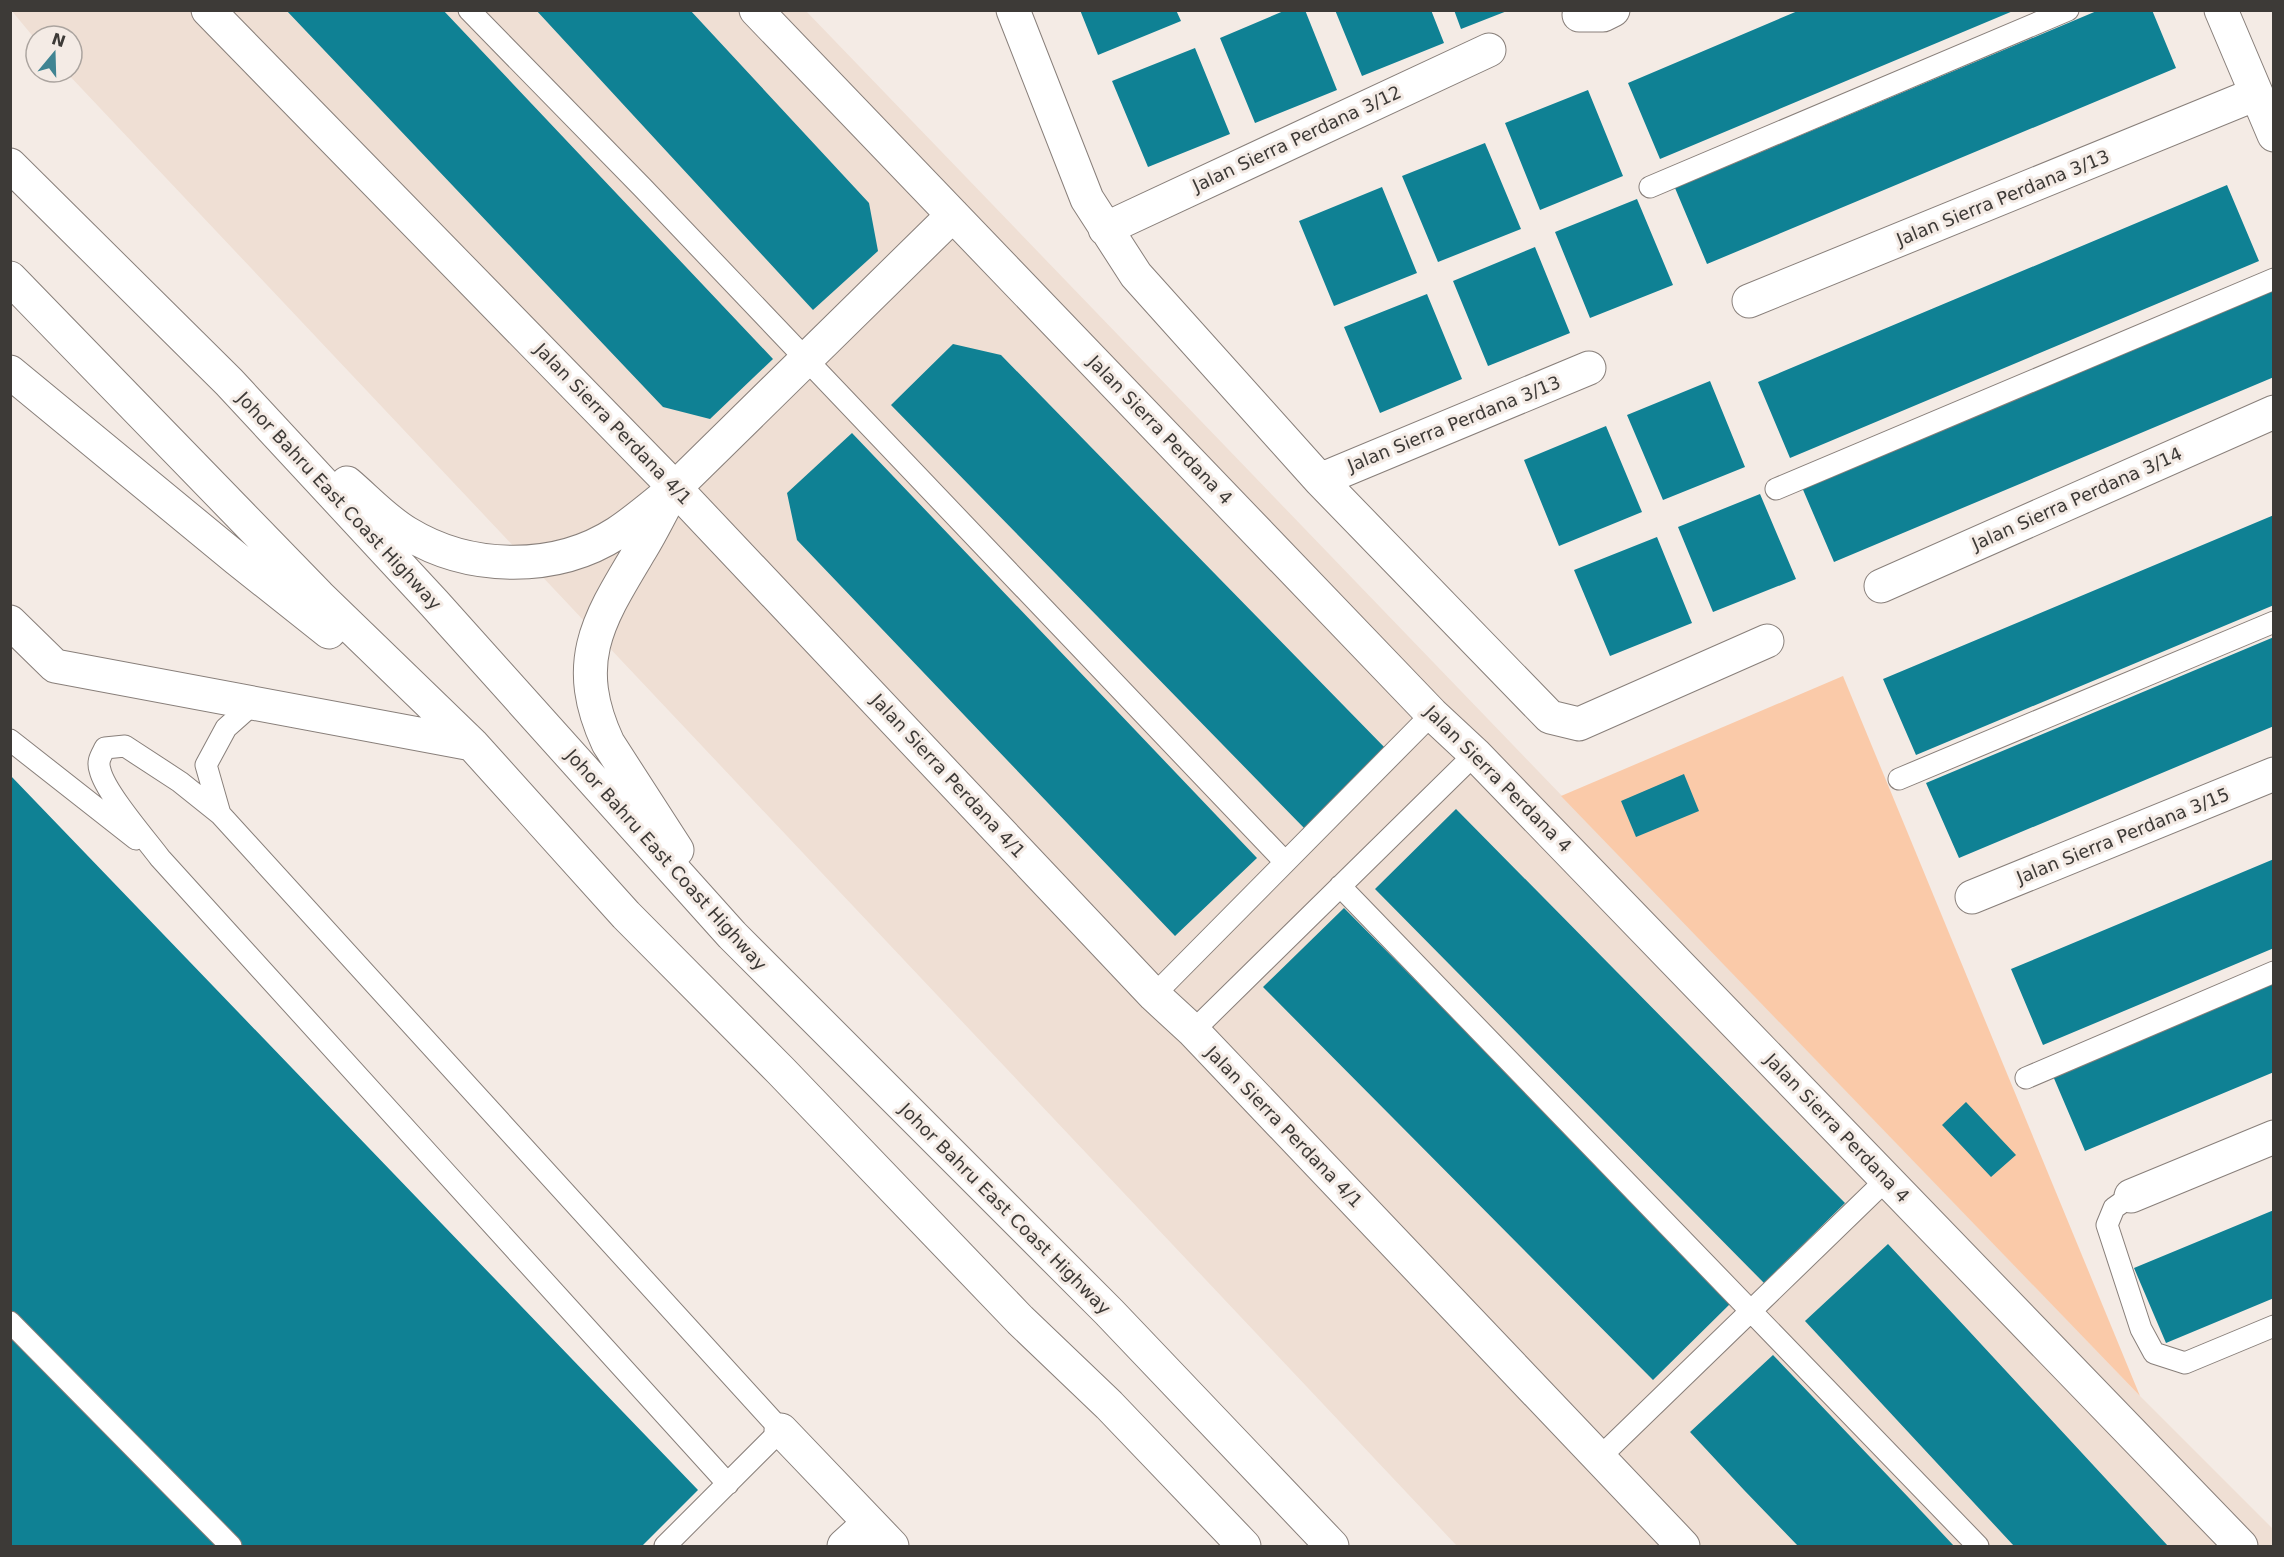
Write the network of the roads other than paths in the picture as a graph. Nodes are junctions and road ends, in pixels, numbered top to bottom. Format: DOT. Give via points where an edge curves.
graph roads {
  1 [pos="208,10"];
  2 [pos="469,10"];
  3 [pos="756,10"];
  4 [pos="1013,10"];
  5 [pos="1613,10"];
  6 [pos="2068,10"];
  7 [pos="2221,10"];
  8 [pos="1576,13"];
  9 [pos="1489,50"];
  10 [pos="2256,94"];
  11 [pos="2274,135"];
  12 [pos="10,165"];
  13 [pos="1650,187"];
  14 [pos="953,214"];
  15 [pos="1105,229"];
  16 [pos="10,278"];
  17 [pos="2274,279"];
  18 [pos="1749,301"];
  19 [pos="806,359"];
  20 [pos="1589,368"];
  21 [pos="10,372"];
  22 [pos="229,381"];
  23 [pos="2274,412"];
  24 [pos="1320,480"];
  25 [pos="675,488"];
  26 [pos="1776,489"];
  27 [pos="1881,586"];
  28 [pos="10,622"];
  29 [pos="2274,622"];
  30 [pos="1767,641"];
  31 [pos="254,703"];
  32 [pos="1432,714"];
  33 [pos="10,740"];
  34 [pos="472,744"];
  35 [pos="1475,754"];
  36 [pos="2274,774"];
  37 [pos="1899,779"];
  38 [pos="220,814"];
  39 [pos="160,858"];
  40 [pos="1285,862"];
  41 [pos="1340,886"];
  42 [pos="1972,897"];
  43 [pos="732,935"];
  44 [pos="2274,972"];
  45 [pos="1154,994"];
  46 [pos="1193,1031"];
  47 [pos="2026,1078"];
  48 [pos="2274,1137"];
  49 [pos="1887,1179"];
  50 [pos="2131,1196"];
  51 [pos="1751,1312"];
  52 [pos="10,1322"];
  53 [pos="2274,1326"];
  54 [pos="782,1430"];
  55 [pos="1599,1458"];
  56 [pos="728,1484"];
  57 [pos="869,1523"];
  58 [pos="231,1546"];
  59 [pos="665,1546"];
  60 [pos="844,1546"];
  61 [pos="892,1546"];
  62 [pos="1244,1546"];
  63 [pos="1332,1546"];
  64 [pos="1683,1546"];
  65 [pos="1978,1546"];
  66 [pos="2241,1546"];
  1 -- 25 [label="main road, Jalan Sierra Perdana 4/1"];
  2 -- 19 [label="lane"];
  3 -- 14 [label="main road, Jalan Sierra Perdana 4"];
  4 -- 15 [label="main road" via="1087,198"];
  5 -- 8 [label="main road" via="1602,15"];
  6 -- 13 [label="lane"];
  7 -- 10 [label="main road"];
  9 -- 15 [label="main road, Jalan Sierra Perdana 3/12"];
  10 -- 11 [label="main road"];
  10 -- 18 [label="main road, Jalan Sierra Perdana 3/13"];
  12 -- 22 [label="main road, Johor Bahru East Coast Highway"];
  14 -- 19 [label="main road"];
  14 -- 32 [label="main road, Jalan Sierra Perdana 4"];
  15 -- 24 [label="main road" via="1136,275"];
  16 -- 34 [label="main road" via="319,596"];
  17 -- 26 [label="lane"];
  19 -- 25 [label="main road"];
  19 -- 40 [label="lane"];
  20 -- 24 [label="main road, Jalan Sierra Perdana 3/13"];
  21 -- 34 [label="main road" via="237,559"];
  22 -- 25 [label="main road" via="405,532 460,556 502,563 544,561 582,550 616,533"];
  22 -- 43 [label="main road, Johor Bahru East Coast Highway"];
  23 -- 27 [label="main road, Jalan Sierra Perdana 3/14"];
  24 -- 30 [label="main road" via="1550,717 1579,724"];
  25 -- 43 [label="main road" via="604,612 590,664 591,694 608,743"];
  25 -- 45 [label="main road, Jalan Sierra Perdana 4/1"];
  28 -- 31 [label="main road" via="55,666"];
  29 -- 37 [label="lane"];
  31 -- 34 [label="main road"];
  31 -- 38 [label="lane" via="226,728 206,765"];
  32 -- 35 [label="main road, Jalan Sierra Perdana 4"];
  32 -- 40 [label="lane"];
  33 -- 39 [label="lane"];
  34 -- 62 [label="main road" via="626,915"];
  35 -- 41 [label="lane"];
  35 -- 49 [label="main road, Jalan Sierra Perdana 4"];
  36 -- 42 [label="main road, Jalan Sierra Perdana 3/15"];
  38 -- 39 [label="lane" via="125,746 105,748 99,760 100,771 114,797"];
  38 -- 54 [label="lane"];
  39 -- 56 [label="lane"];
  40 -- 45 [label="lane"];
  41 -- 46 [label="lane"];
  41 -- 51 [label="lane"];
  43 -- 63 [label="main road, Johor Bahru East Coast Highway" via="1101,1304"];
  44 -- 47 [label="lane"];
  45 -- 46 [label="main road, Jalan Sierra Perdana 4/1"];
  46 -- 55 [label="main road, Jalan Sierra Perdana 4/1"];
  48 -- 50 [label="main road"];
  49 -- 51 [label="lane"];
  49 -- 66 [label="main road, Jalan Sierra Perdana 4"];
  50 -- 53 [label="lane" via="2114,1208 2107,1225 2141,1329 2154,1353 2185,1363"];
  51 -- 55 [label="lane"];
  51 -- 65 [label="lane"];
  52 -- 58 [label="lane"];
  54 -- 56 [label="lane"];
  54 -- 57 [label="main road"];
  55 -- 64 [label="main road, Jalan Sierra Perdana 4/1"];
  56 -- 59 [label="lane"];
  57 -- 60 [label="main road"];
  57 -- 61 [label="main road"];
}
